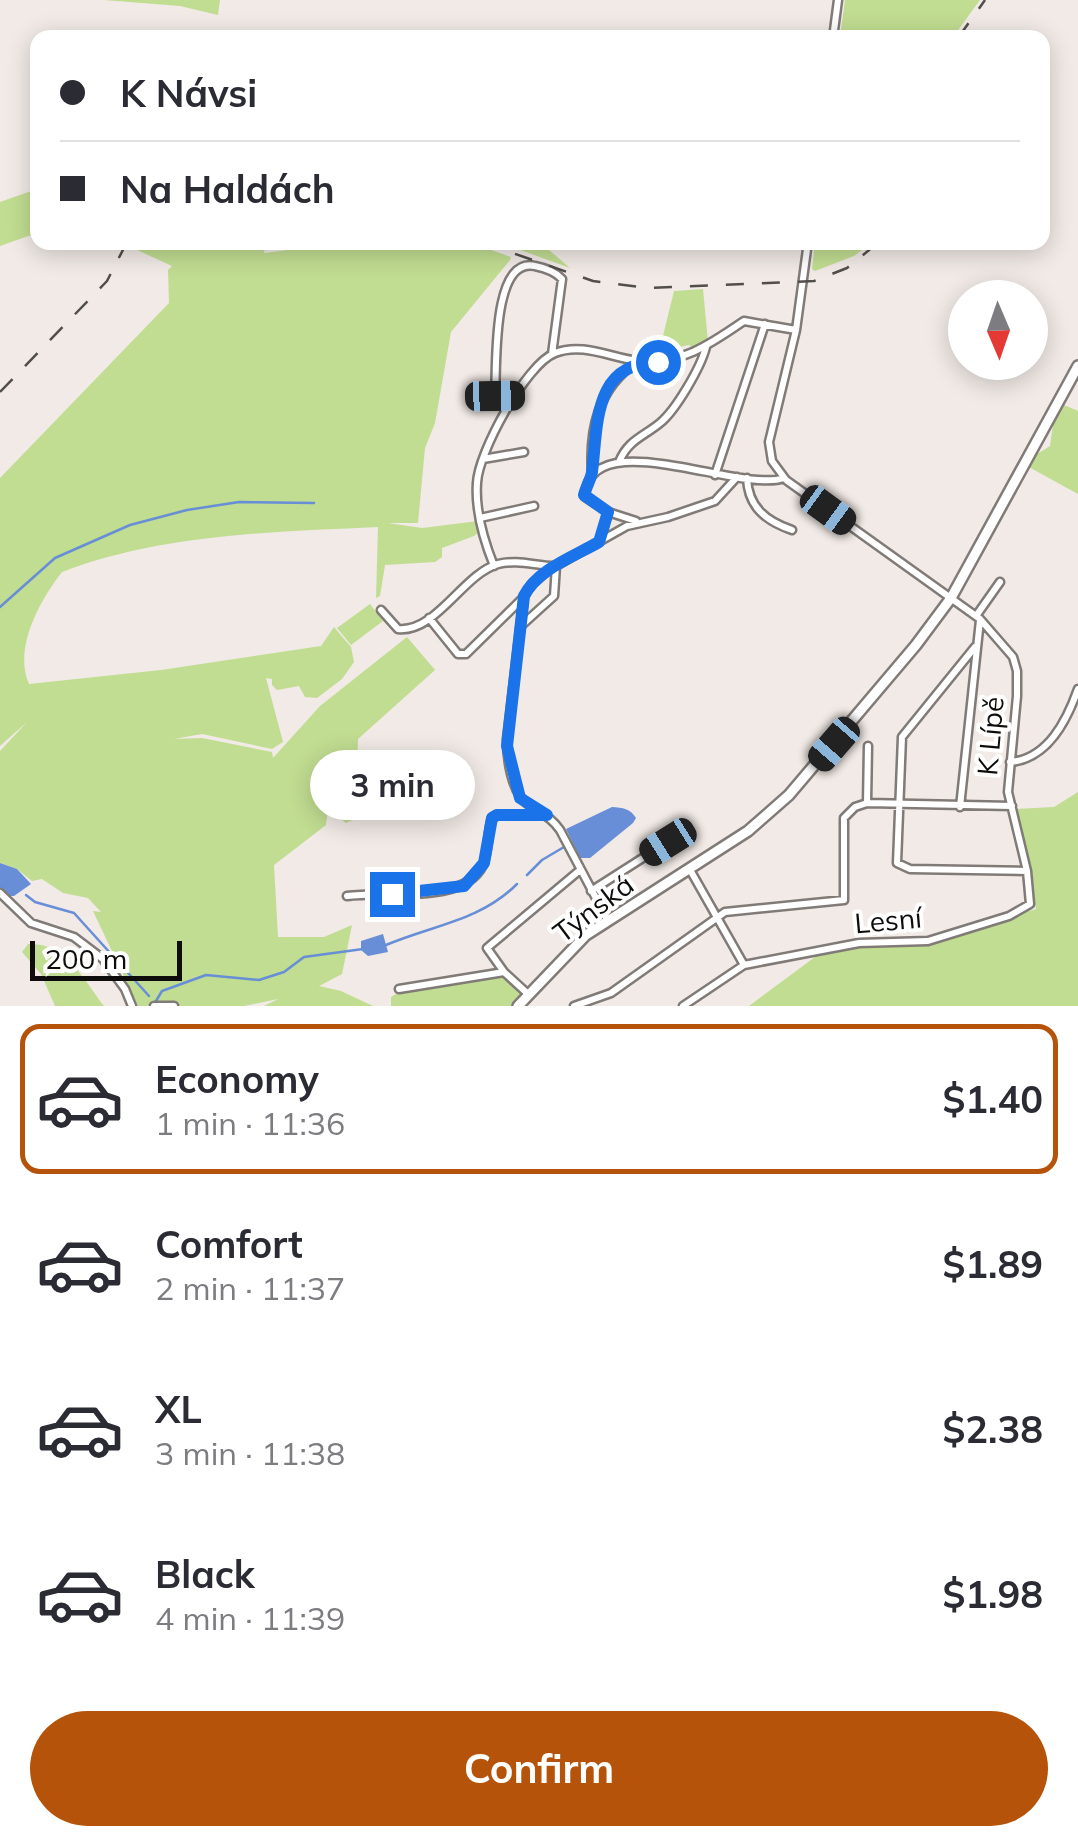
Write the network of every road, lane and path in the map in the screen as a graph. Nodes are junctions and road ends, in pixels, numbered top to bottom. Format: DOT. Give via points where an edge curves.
graph roads {
  1 [pos="838,0"];
  2 [pos="835,30"];
  3 [pos="807,250"];
  4 [pos="765,324"];
  5 [pos="796,330"];
  6 [pos="706,347"];
  7 [pos="552,354"];
  8 [pos="638,362"];
  9 [pos="1078,366"];
  10 [pos="516,396"];
  11 [pos="593,446"];
  12 [pos="524,452"];
  13 [pos="482,460"];
  14 [pos="616,462"];
  15 [pos="592,475"];
  16 [pos="715,475"];
  17 [pos="737,478"];
  18 [pos="748,478"];
  19 [pos="784,478"];
  20 [pos="534,506"];
  21 [pos="608,512"];
  22 [pos="480,518"];
  23 [pos="642,522"];
  24 [pos="792,530"];
  25 [pos="599,542"];
  26 [pos="494,566"];
  27 [pos="556,566"];
  28 [pos="546,572"];
  29 [pos="1000,582"];
  30 [pos="556,589"];
  31 [pos="524,596"];
  32 [pos="951,598"];
  33 [pos="381,610"];
  34 [pos="978,617"];
  35 [pos="429,618"];
  36 [pos="520,627"];
  37 [pos="976,647"];
  38 [pos="1078,689"];
  39 [pos="868,746"];
  40 [pos="1010,762"];
  41 [pos="867,803"];
  42 [pos="900,804"];
  43 [pos="1012,806"];
  44 [pos="960,807"];
  45 [pos="547,815"];
  46 [pos="688,829"];
  47 [pos="690,868"];
  48 [pos="580,870"];
  49 [pos="1026,871"];
  50 [pos="591,891"];
  51 [pos="0,893"];
  52 [pos="347,896"];
  53 [pos="1030,904"];
  54 [pos="717,917"];
  55 [pos="607,919"];
  56 [pos="744,965"];
  57 [pos="504,972"];
  58 [pos="399,989"];
  59 [pos="528,994"];
  60 [pos="132,1006"];
  61 [pos="154,1006"];
  62 [pos="174,1006"];
  63 [pos="518,1006"];
  64 [pos="574,1006"];
  65 [pos="683,1006"];
  1 -- 2 [label="street"];
  3 -- 5 [label="street"];
  4 -- 5 [label="street"];
  4 -- 6 [label="street" via="744,321"];
  4 -- 16 [label="street"];
  5 -- 19 [label="street" via="769,442"];
  6 -- 8 [label="street" via="671,360"];
  6 -- 14 [label="street" via="667,416"];
  7 -- 8 [label="street" via="580,350"];
  7 -- 10 [label="street"];
  7 -- 10 [label="street" via="562,280 522,266 504,286 500,304 495,396"];
  8 -- 11 [label="street" via="604,393"];
  9 -- 32 [label="main road, Týnská"];
  10 -- 13 [label="street"];
  11 -- 14 [label="street"];
  11 -- 15 [label="street"];
  12 -- 13 [label="street"];
  13 -- 22 [label="street" via="476,482"];
  14 -- 15 [label="street"];
  14 -- 16 [label="street"];
  15 -- 21 [label="street" via="584,495"];
  16 -- 17 [label="street"];
  17 -- 18 [label="street"];
  17 -- 23 [label="street" via="715,500"];
  18 -- 19 [label="street"];
  18 -- 24 [label="street" via="758,512"];
  19 -- 32 [label="street, K Lípě"];
  20 -- 22 [label="street"];
  21 -- 23 [label="street"];
  21 -- 25 [label="street"];
  22 -- 26 [label="street"];
  23 -- 25 [label="street"];
  25 -- 27 [label="street"];
  26 -- 27 [label="street"];
  26 -- 35 [label="street"];
  27 -- 28 [label="street"];
  27 -- 30 [label="street"];
  28 -- 30 [label="street"];
  28 -- 31 [label="street"];
  29 -- 34 [label="street"];
  30 -- 36 [label="street"];
  31 -- 35 [label="street" via="466,654 458,654"];
  31 -- 36 [label="street"];
  32 -- 34 [label="street, K Lípě"];
  32 -- 47 [label="main road, Týnská" via="783,801"];
  33 -- 35 [label="street" via="400,630"];
  34 -- 37 [label="street"];
  34 -- 40 [label="street, K Lípě" via="1005,645 1017,672"];
  36 -- 45 [label="street" via="508,756 520,798"];
  37 -- 42 [label="street" via="902,737"];
  37 -- 44 [label="street"];
  38 -- 40 [label="street" via="1070,714 1046,744"];
  39 -- 41 [label="street"];
  40 -- 43 [label="street, K Lípě"];
  41 -- 42 [label="street"];
  41 -- 54 [label="street" via="844,816 844,900"];
  42 -- 44 [label="street"];
  42 -- 49 [label="street" via="900,866"];
  43 -- 44 [label="street"];
  43 -- 49 [label="street, K Lípě"];
  45 -- 48 [label="street"];
  45 -- 52 [label="street" via="492,818 482,868 458,888"];
  46 -- 50 [label="street"];
  47 -- 54 [label="street"];
  47 -- 55 [label="main road, Týnská"];
  48 -- 50 [label="street"];
  48 -- 57 [label="street" via="489,945 488,954"];
  49 -- 53 [label="street, K Lípě"];
  50 -- 55 [label="street"];
  51 -- 60 [label="street" via="31,923 74,936 103,959"];
  53 -- 56 [label="street, Lesní" via="928,941 859,944"];
  54 -- 56 [label="street"];
  54 -- 64 [label="street" via="611,993"];
  55 -- 59 [label="main road, Týnská"];
  56 -- 65 [label="street"];
  57 -- 58 [label="street"];
  57 -- 59 [label="street"];
  59 -- 63 [label="main road, Týnská"];
  61 -- 62 [label="street"];
}
